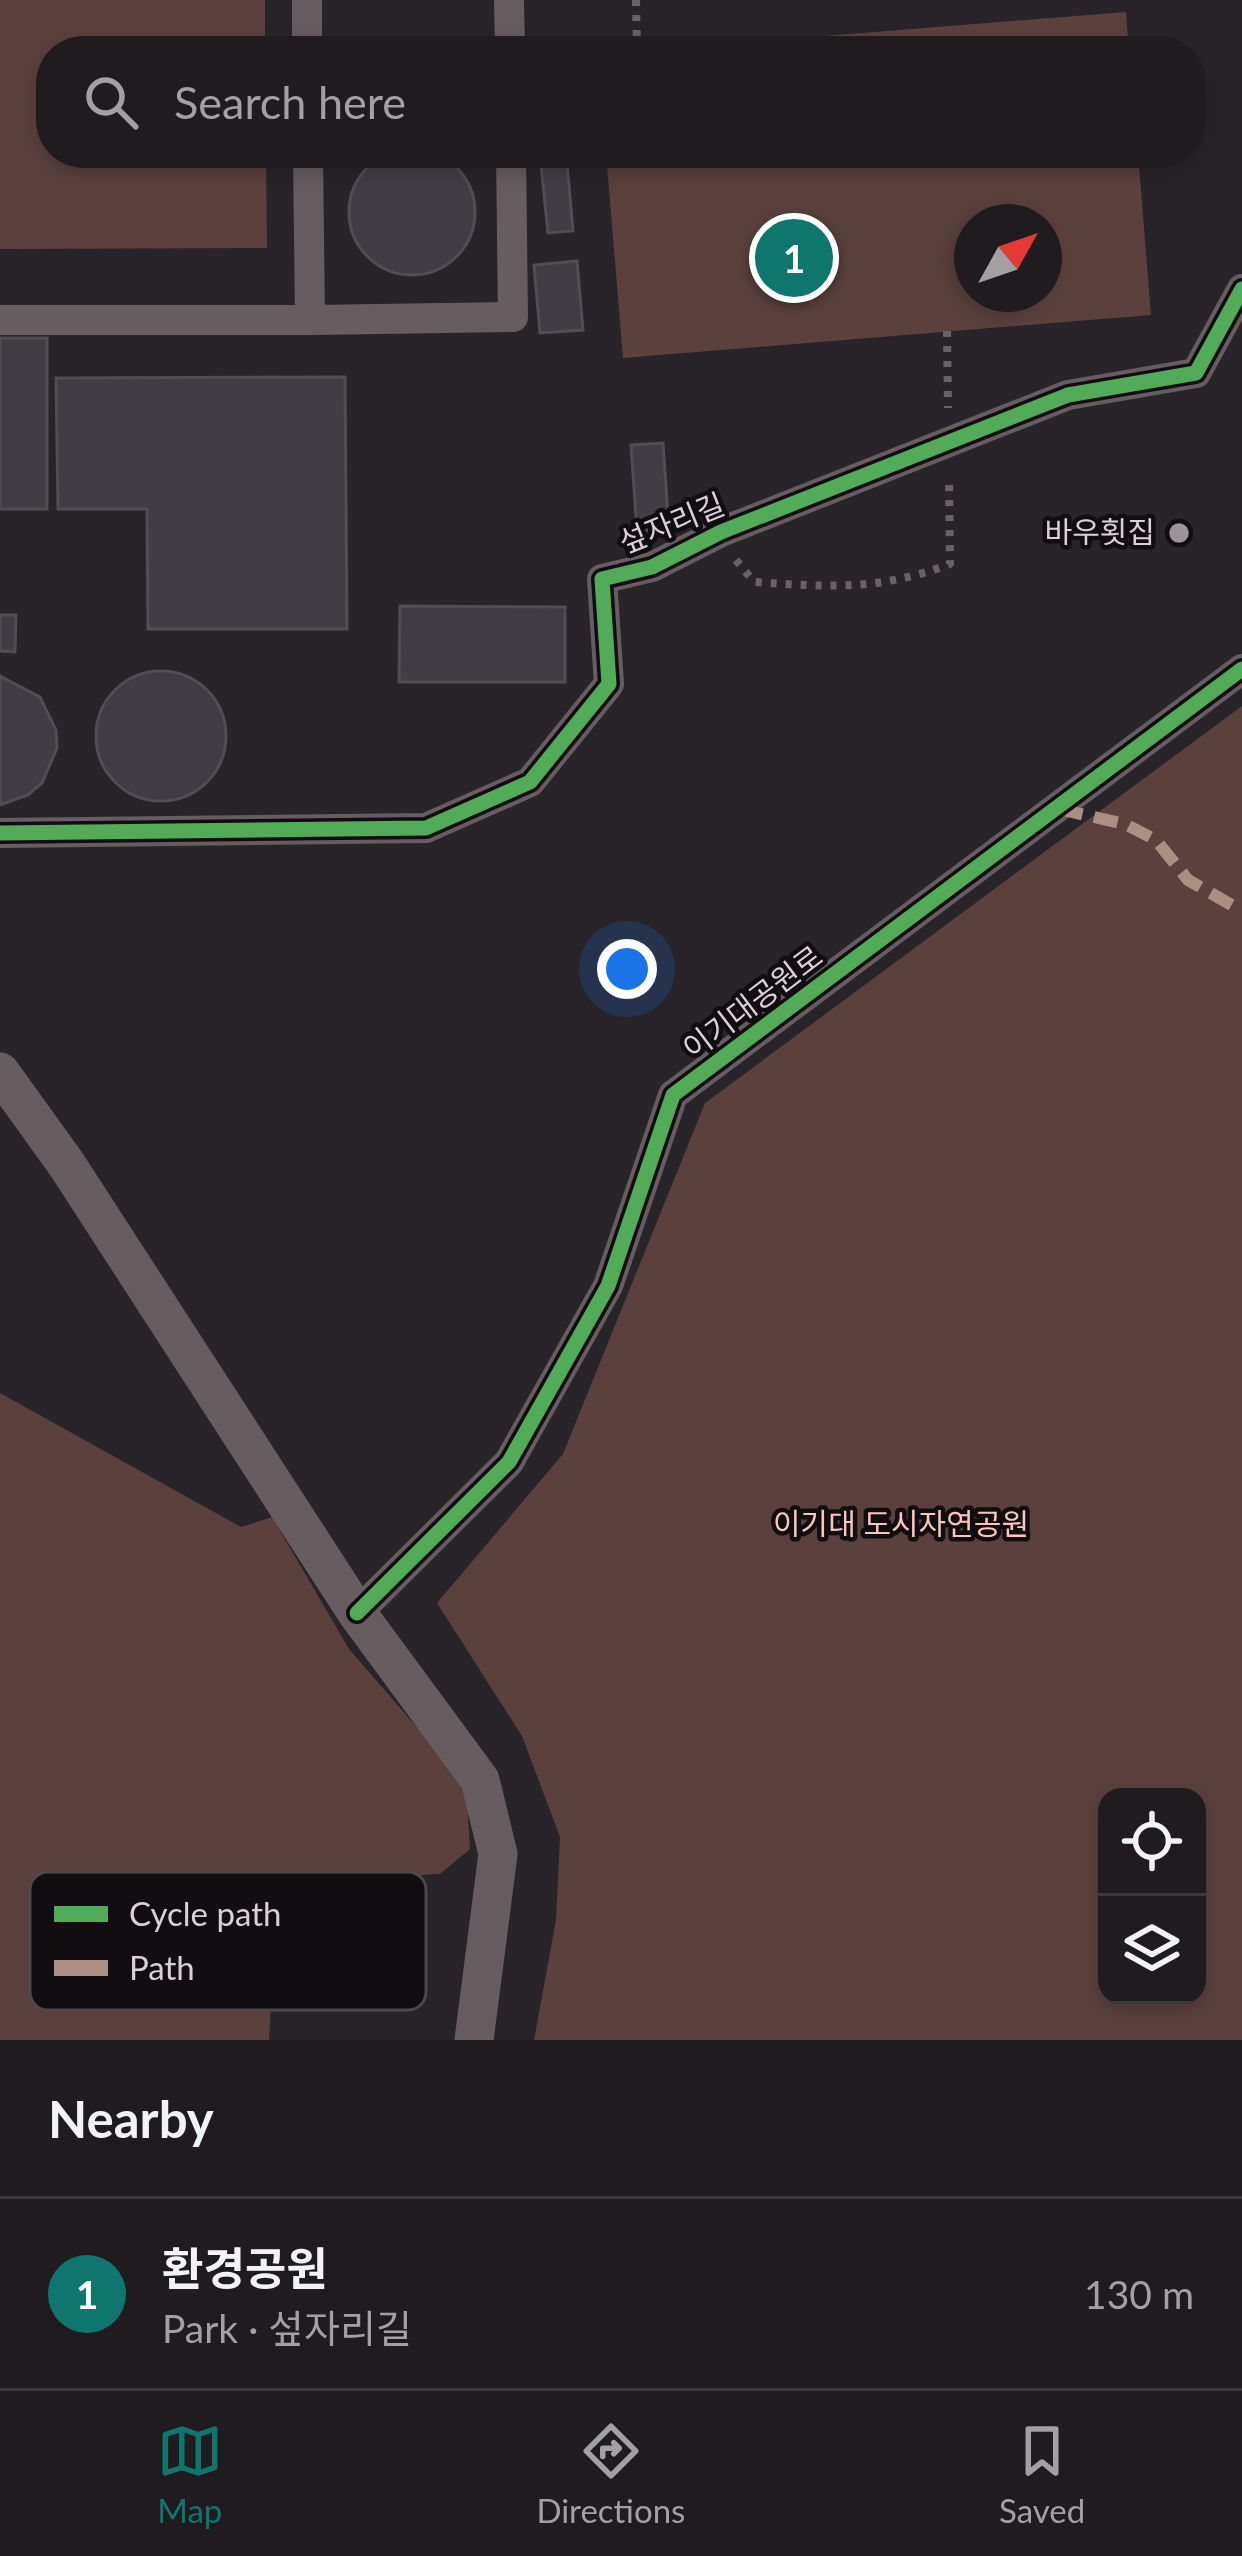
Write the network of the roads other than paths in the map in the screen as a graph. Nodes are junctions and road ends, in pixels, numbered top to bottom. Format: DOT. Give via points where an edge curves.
graph roads {
  1 [pos="307,0"];
  2 [pos="509,0"];
  3 [pos="307,36"];
  4 [pos="510,36"];
  5 [pos="308,168"];
  6 [pos="511,168"];
  7 [pos="1242,289"];
  8 [pos="0,320"];
  9 [pos="310,320"];
  10 [pos="1242,669"];
  11 [pos="0,833"];
  12 [pos="0,1072"];
  13 [pos="357,1613"];
  14 [pos="474,2040"];
  1 -- 3 [label="street"];
  2 -- 4 [label="street"];
  5 -- 9 [label="street"];
  6 -- 9 [label="street" via="512,317"];
  7 -- 11 [label="street, 섶자리길" via="1196,373 1068,395 652,567 602,579 609,684 530,782 426,828"];
  8 -- 9 [label="street"];
  10 -- 13 [label="street, 이기대공원로" via="673,1095 608,1286 509,1462"];
  12 -- 13 [label="street"];
  13 -- 14 [label="street" via="480,1780 498,1854"];
}
